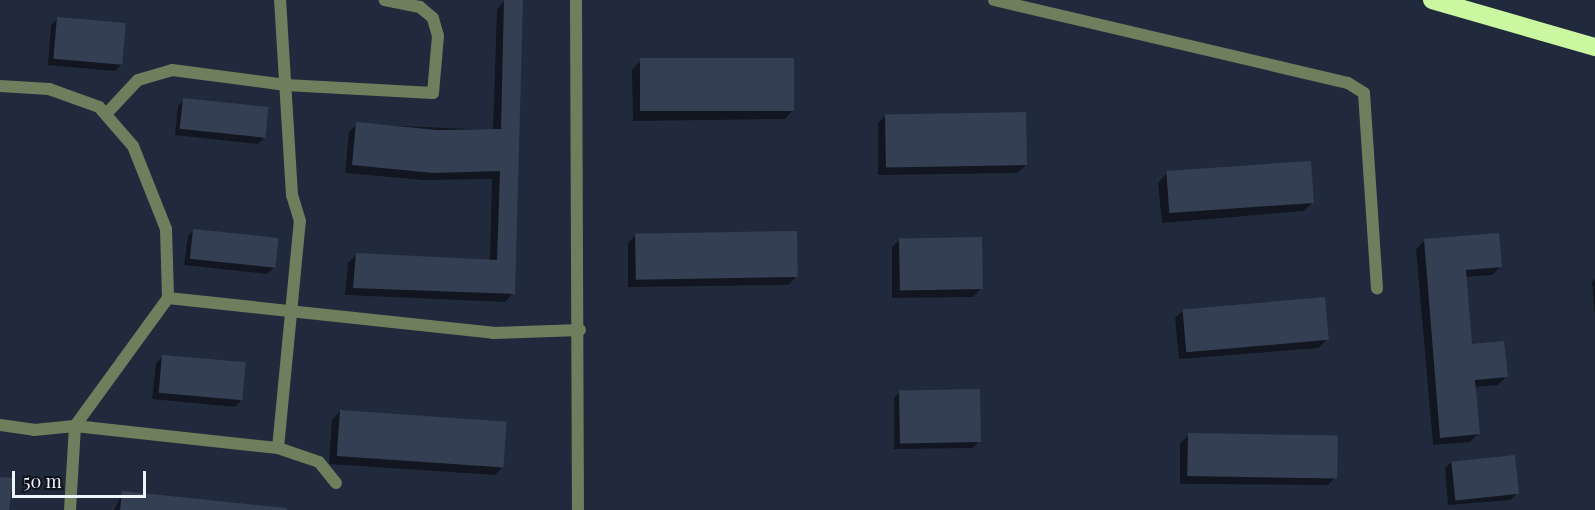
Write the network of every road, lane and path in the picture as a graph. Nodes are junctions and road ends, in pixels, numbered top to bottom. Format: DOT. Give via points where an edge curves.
graph roads {
  1 [pos="385,0"];
  2 [pos="576,0"];
  3 [pos="994,0"];
  4 [pos="1432,0"];
  5 [pos="285,2"];
  6 [pos="1595,47"];
  7 [pos="286,85"];
  8 [pos="0,86"];
  9 [pos="107,113"];
  10 [pos="1377,289"];
  11 [pos="168,298"];
  12 [pos="293,314"];
  13 [pos="580,330"];
  14 [pos="0,425"];
  15 [pos="75,426"];
  16 [pos="278,448"];
  17 [pos="336,483"];
  18 [pos="70,510"];
  19 [pos="578,510"];
  1 -- 7 [label="street" via="420,7 433,18 438,36 433,93"];
  2 -- 13 [label="street"];
  3 -- 10 [label="street" via="1348,83 1364,93"];
  4 -- 6 [label="highway"];
  5 -- 7 [label="street"];
  7 -- 9 [label="street" via="172,70 138,80"];
  7 -- 12 [label="street" via="292,195 300,221"];
  8 -- 9 [label="street" via="75,95"];
  9 -- 11 [label="street" via="134,146 166,229"];
  11 -- 12 [label="street"];
  11 -- 15 [label="street"];
  12 -- 13 [label="street" via="493,333"];
  12 -- 16 [label="street"];
  13 -- 19 [label="street"];
  14 -- 15 [label="street" via="34,429"];
  15 -- 16 [label="street"];
  15 -- 18 [label="street"];
  16 -- 17 [label="street" via="319,462"];
}
